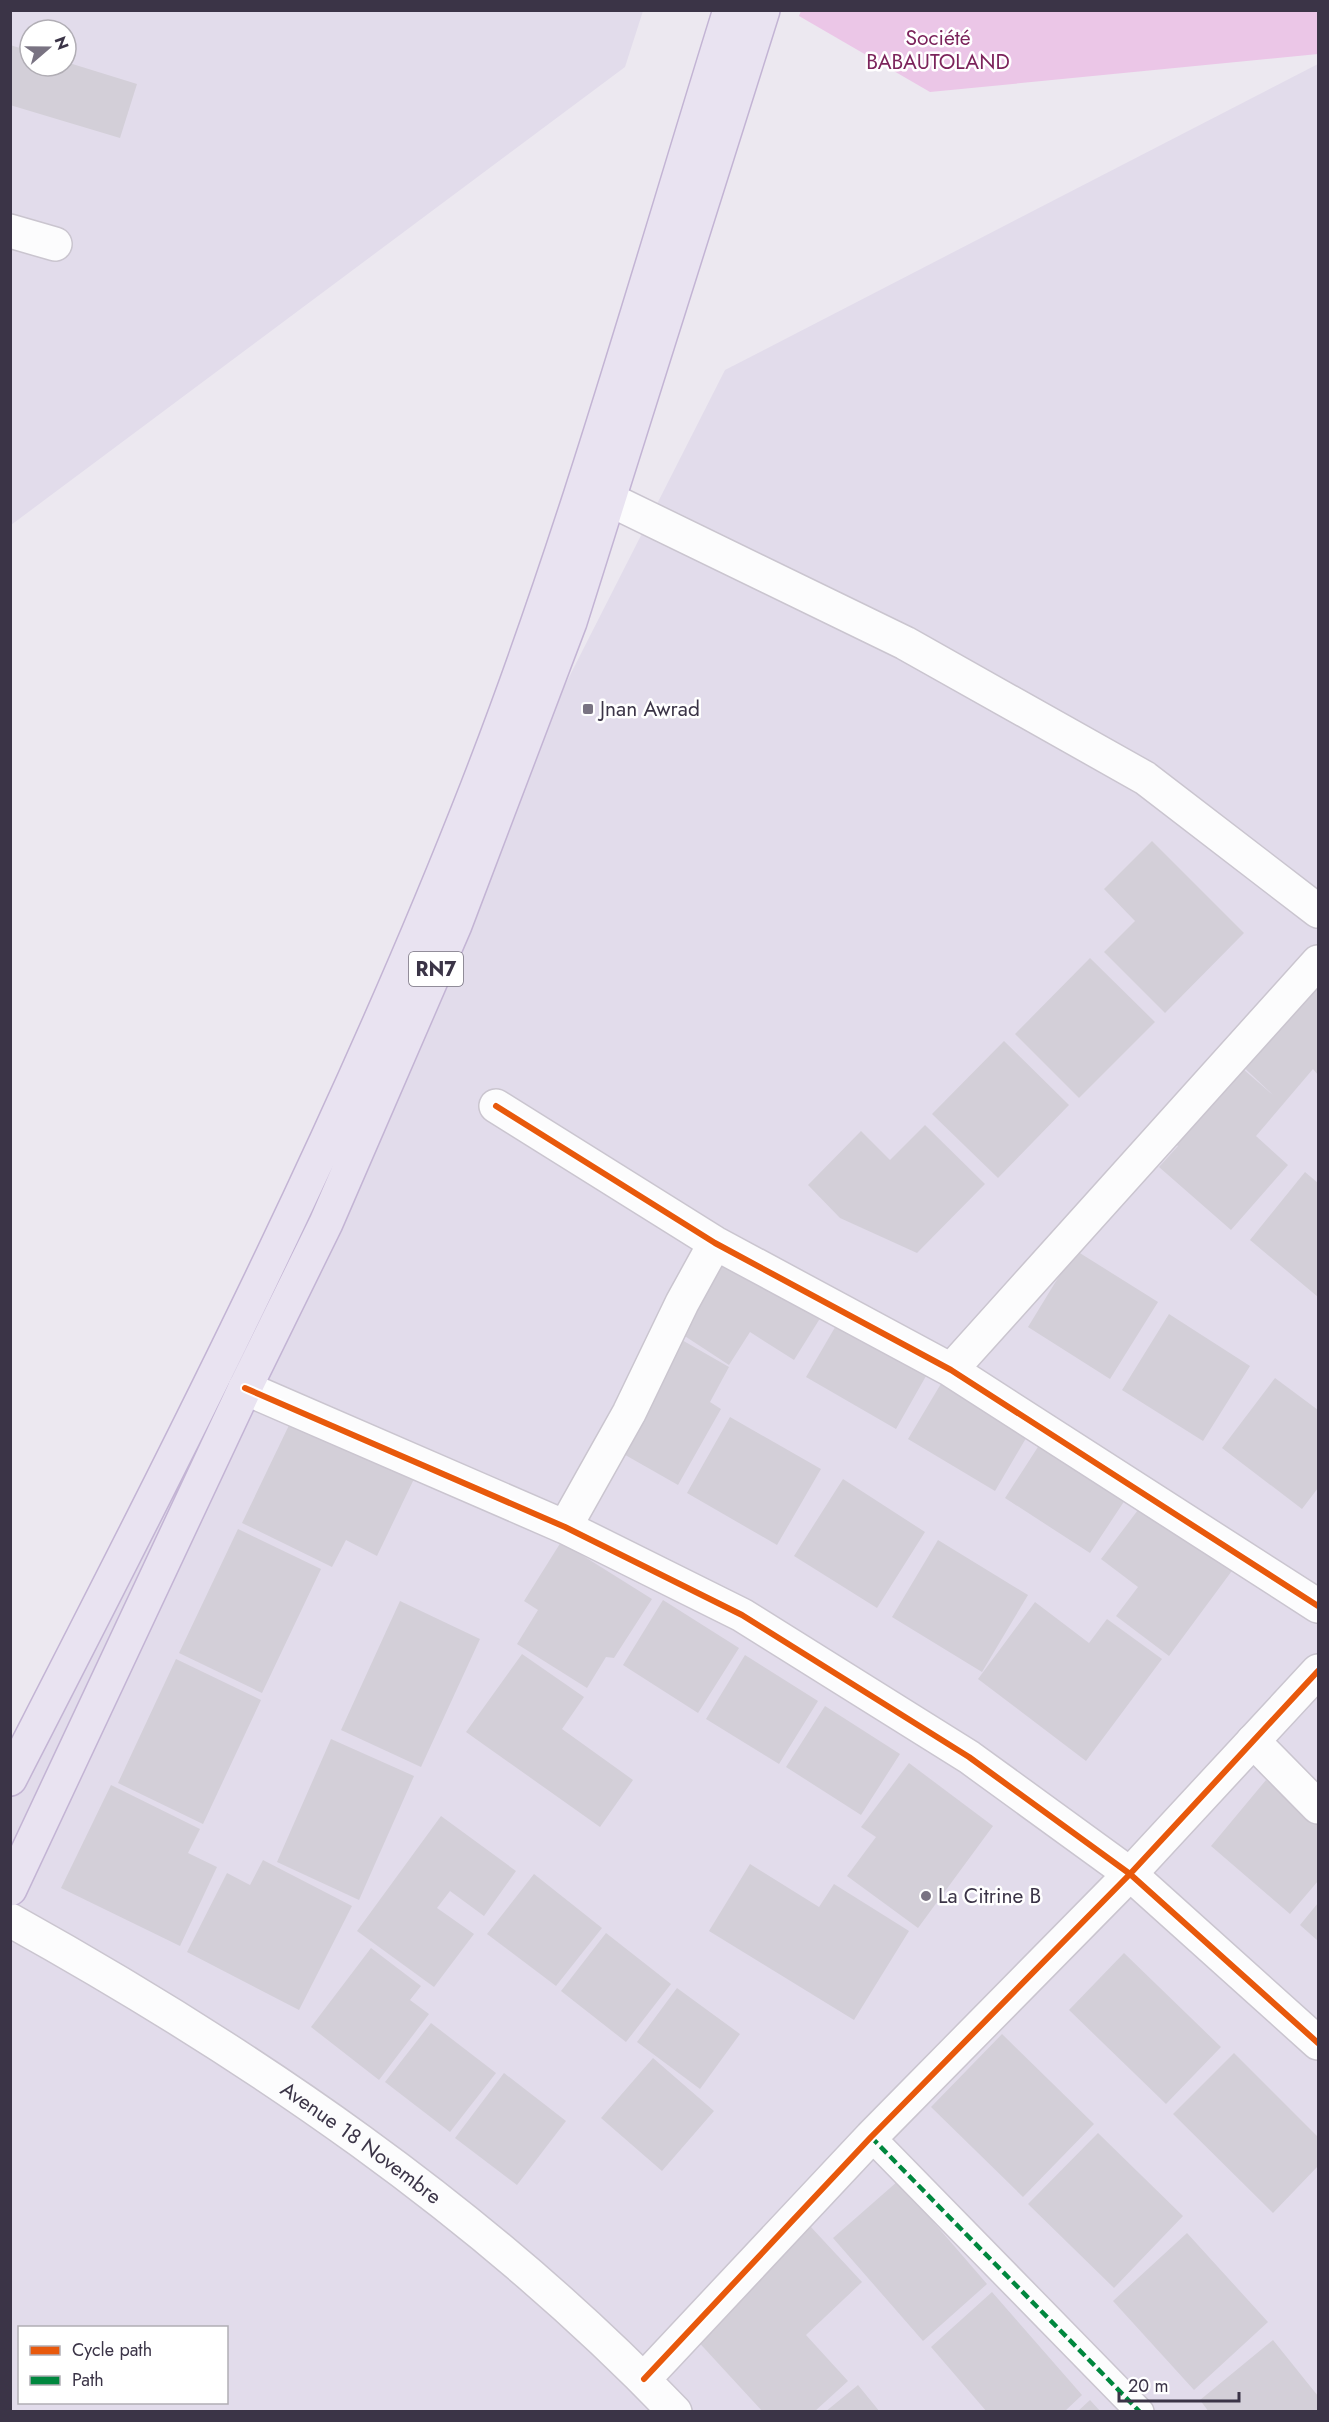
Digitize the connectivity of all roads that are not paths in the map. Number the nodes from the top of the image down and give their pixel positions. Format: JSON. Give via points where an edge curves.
{"nodes":[{"id":1,"x":730,"y":10,"type":"edge"},
{"id":2,"x":763,"y":10,"type":"edge"},
{"id":3,"x":10,"y":231,"type":"edge"},
{"id":4,"x":55,"y":244,"type":"dead end"},
{"id":5,"x":596,"y":493,"type":"junction"},
{"id":6,"x":1318,"y":911,"type":"edge"},
{"id":7,"x":1318,"y":962,"type":"edge"},
{"id":8,"x":496,"y":1106,"type":"dead end"},
{"id":9,"x":715,"y":1244,"type":"junction"},
{"id":10,"x":951,"y":1370,"type":"junction"},
{"id":11,"x":245,"y":1388,"type":"junction"},
{"id":12,"x":566,"y":1527,"type":"junction"},
{"id":13,"x":1318,"y":1606,"type":"edge"},
{"id":14,"x":1318,"y":1671,"type":"edge"},
{"id":15,"x":1253,"y":1741,"type":"junction"},
{"id":16,"x":10,"y":1779,"type":"edge"},
{"id":17,"x":1318,"y":1808,"type":"edge"},
{"id":18,"x":1130,"y":1874,"type":"junction"},
{"id":19,"x":10,"y":1889,"type":"edge"},
{"id":20,"x":10,"y":1920,"type":"edge"},
{"id":21,"x":1318,"y":2043,"type":"edge"},
{"id":22,"x":871,"y":2137,"type":"junction"},
{"id":23,"x":644,"y":2379,"type":"junction"},
{"id":24,"x":675,"y":2412,"type":"edge"},
{"id":25,"x":1140,"y":2412,"type":"edge"}],
"edges":[{"from":1,"to":5,"type":"main road","number":"RN7"},
{"from":2,"to":5,"type":"main road","number":"RN7"},
{"from":3,"to":4,"type":"street"},
{"from":5,"to":6,"type":"street","via":[[905,643],[1145,778]]},
{"from":5,"to":11,"type":"main road","number":"RN7","via":[[522,752],[455,925],[326,1223]]},
{"from":5,"to":16,"type":"main road","number":"RN7","via":[[369,1050],[216,1375]]},
{"from":7,"to":10,"type":"street"},
{"from":8,"to":9,"type":"street"},
{"from":9,"to":10,"type":"street"},
{"from":9,"to":12,"type":"street"},
{"from":10,"to":13,"type":"street"},
{"from":11,"to":12,"type":"street"},
{"from":11,"to":19,"type":"main road","number":"RN7"},
{"from":12,"to":18,"type":"street","via":[[742,1615],[969,1758]]},
{"from":14,"to":15,"type":"street"},
{"from":15,"to":17,"type":"street"},
{"from":15,"to":18,"type":"street"},
{"from":18,"to":21,"type":"street"},
{"from":18,"to":22,"type":"street"},
{"from":20,"to":23,"type":"street","name":"Avenue 18 Novembre","via":[[196,2028],[309,2104],[473,2229]]},
{"from":22,"to":23,"type":"street"},
{"from":22,"to":25,"type":"street"},
{"from":23,"to":24,"type":"street","name":"Avenue 18 Novembre"}]}
